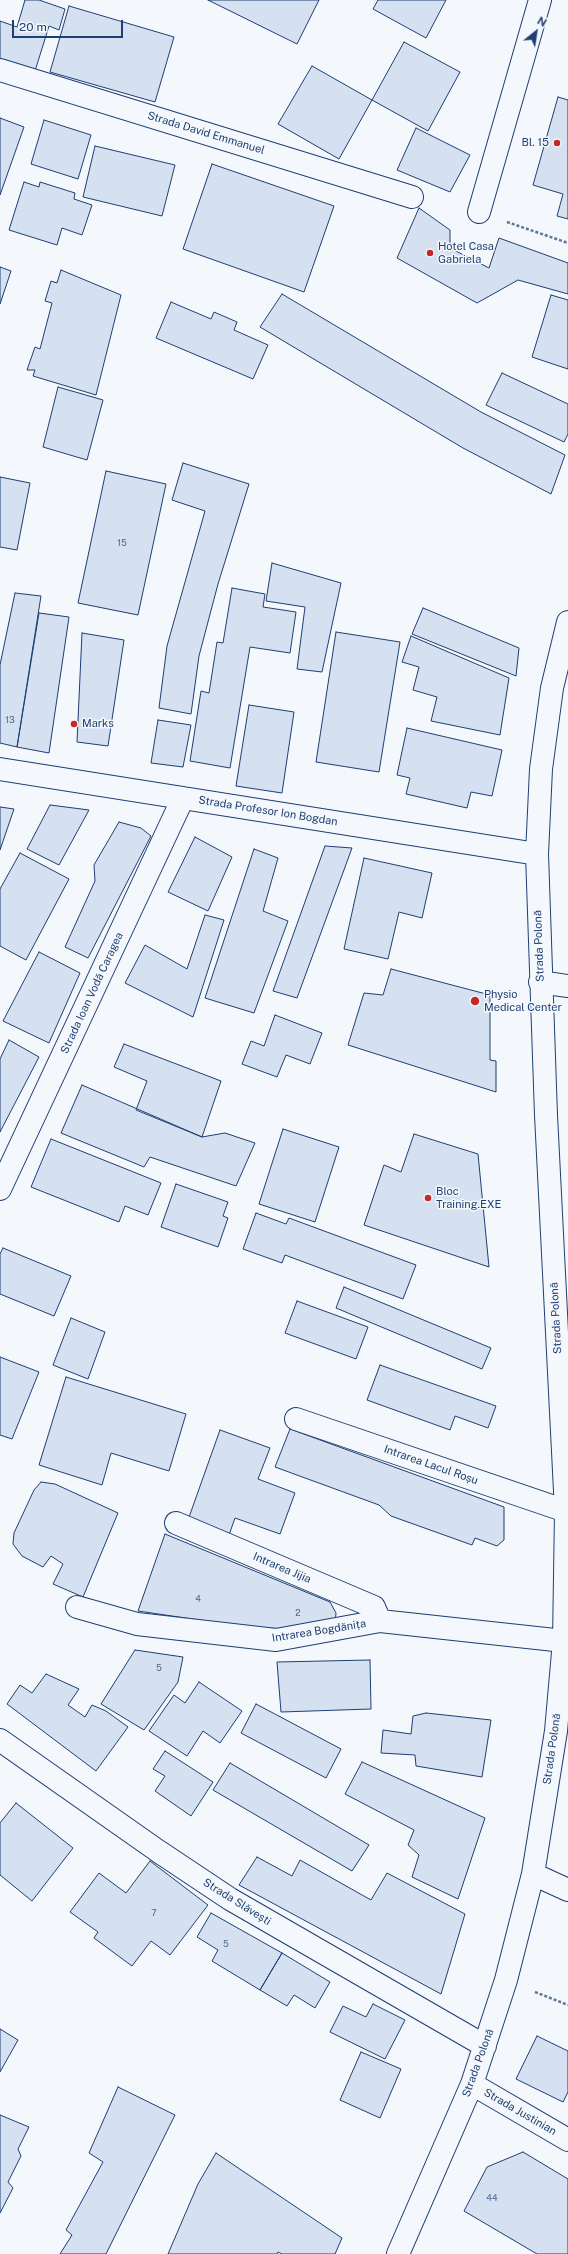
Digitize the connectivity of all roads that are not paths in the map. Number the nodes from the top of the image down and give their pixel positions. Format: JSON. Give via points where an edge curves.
{"nodes":[{"id":1,"x":540,"y":0,"type":"edge"},
{"id":2,"x":0,"y":70,"type":"edge"},
{"id":3,"x":412,"y":197,"type":"dead end"},
{"id":4,"x":479,"y":212,"type":"dead end"},
{"id":5,"x":568,"y":622,"type":"edge"},
{"id":6,"x":0,"y":769,"type":"edge"},
{"id":7,"x":183,"y":798,"type":"junction"},
{"id":8,"x":537,"y":854,"type":"junction"},
{"id":9,"x":540,"y":982,"type":"junction"},
{"id":10,"x":568,"y":986,"type":"edge"},
{"id":11,"x":0,"y":1189,"type":"edge"},
{"id":12,"x":561,"y":1294,"type":"edge"},
{"id":13,"x":296,"y":1419,"type":"dead end"},
{"id":14,"x":566,"y":1511,"type":"junction"},
{"id":15,"x":176,"y":1523,"type":"dead end"},
{"id":16,"x":77,"y":1607,"type":"dead end"},
{"id":17,"x":380,"y":1621,"type":"junction"},
{"id":18,"x":564,"y":1641,"type":"junction"},
{"id":19,"x":562,"y":1734,"type":"edge"},
{"id":20,"x":0,"y":1740,"type":"edge"},
{"id":21,"x":533,"y":1874,"type":"junction"},
{"id":22,"x":568,"y":1890,"type":"edge"},
{"id":23,"x":485,"y":2046,"type":"junction"},
{"id":24,"x":472,"y":2084,"type":"junction"},
{"id":25,"x":568,"y":2140,"type":"edge"},
{"id":26,"x":398,"y":2254,"type":"edge"}],
"edges":[{"from":1,"to":4,"type":"street"},
{"from":2,"to":3,"type":"street","name":"Strada David Emmanuel"},
{"from":5,"to":8,"type":"street","name":"Strada Polonă","via":[[552,688],[540,769]]},
{"from":6,"to":7,"type":"street","name":"Strada Profesor Ion Bogdan"},
{"from":7,"to":8,"type":"street","name":"Strada Profesor Ion Bogdan"},
{"from":7,"to":11,"type":"street","name":"Strada Ioan Vodă Caragea"},
{"from":8,"to":9,"type":"street","name":"Strada Polonă"},
{"from":9,"to":10,"type":"street"},
{"from":9,"to":12,"type":"street","name":"Strada Polonă"},
{"from":12,"to":14,"type":"street","name":"Strada Polonă"},
{"from":13,"to":14,"type":"street","name":"Intrarea Lacul Roșu"},
{"from":14,"to":18,"type":"street","name":"Strada Polonă"},
{"from":15,"to":17,"type":"street","name":"Intrarea Jijia","via":[[374,1607]]},
{"from":16,"to":17,"type":"street","name":"Intrarea Bogdănița","via":[[137,1624],[276,1640]]},
{"from":17,"to":18,"type":"street","name":"Intrarea Bogdănița"},
{"from":18,"to":19,"type":"street","name":"Strada Polonă"},
{"from":19,"to":21,"type":"street","name":"Strada Polonă"},
{"from":20,"to":23,"type":"street","name":"Strada Slăvești","via":[[230,1899]]},
{"from":21,"to":22,"type":"street"},
{"from":21,"to":23,"type":"street","name":"Strada Polonă","via":[[506,1980]]},
{"from":23,"to":24,"type":"street","name":"Strada Polonă"},
{"from":24,"to":25,"type":"street","name":"Strada Justinian"},
{"from":24,"to":26,"type":"street","name":"Strada Polonă"}]}
